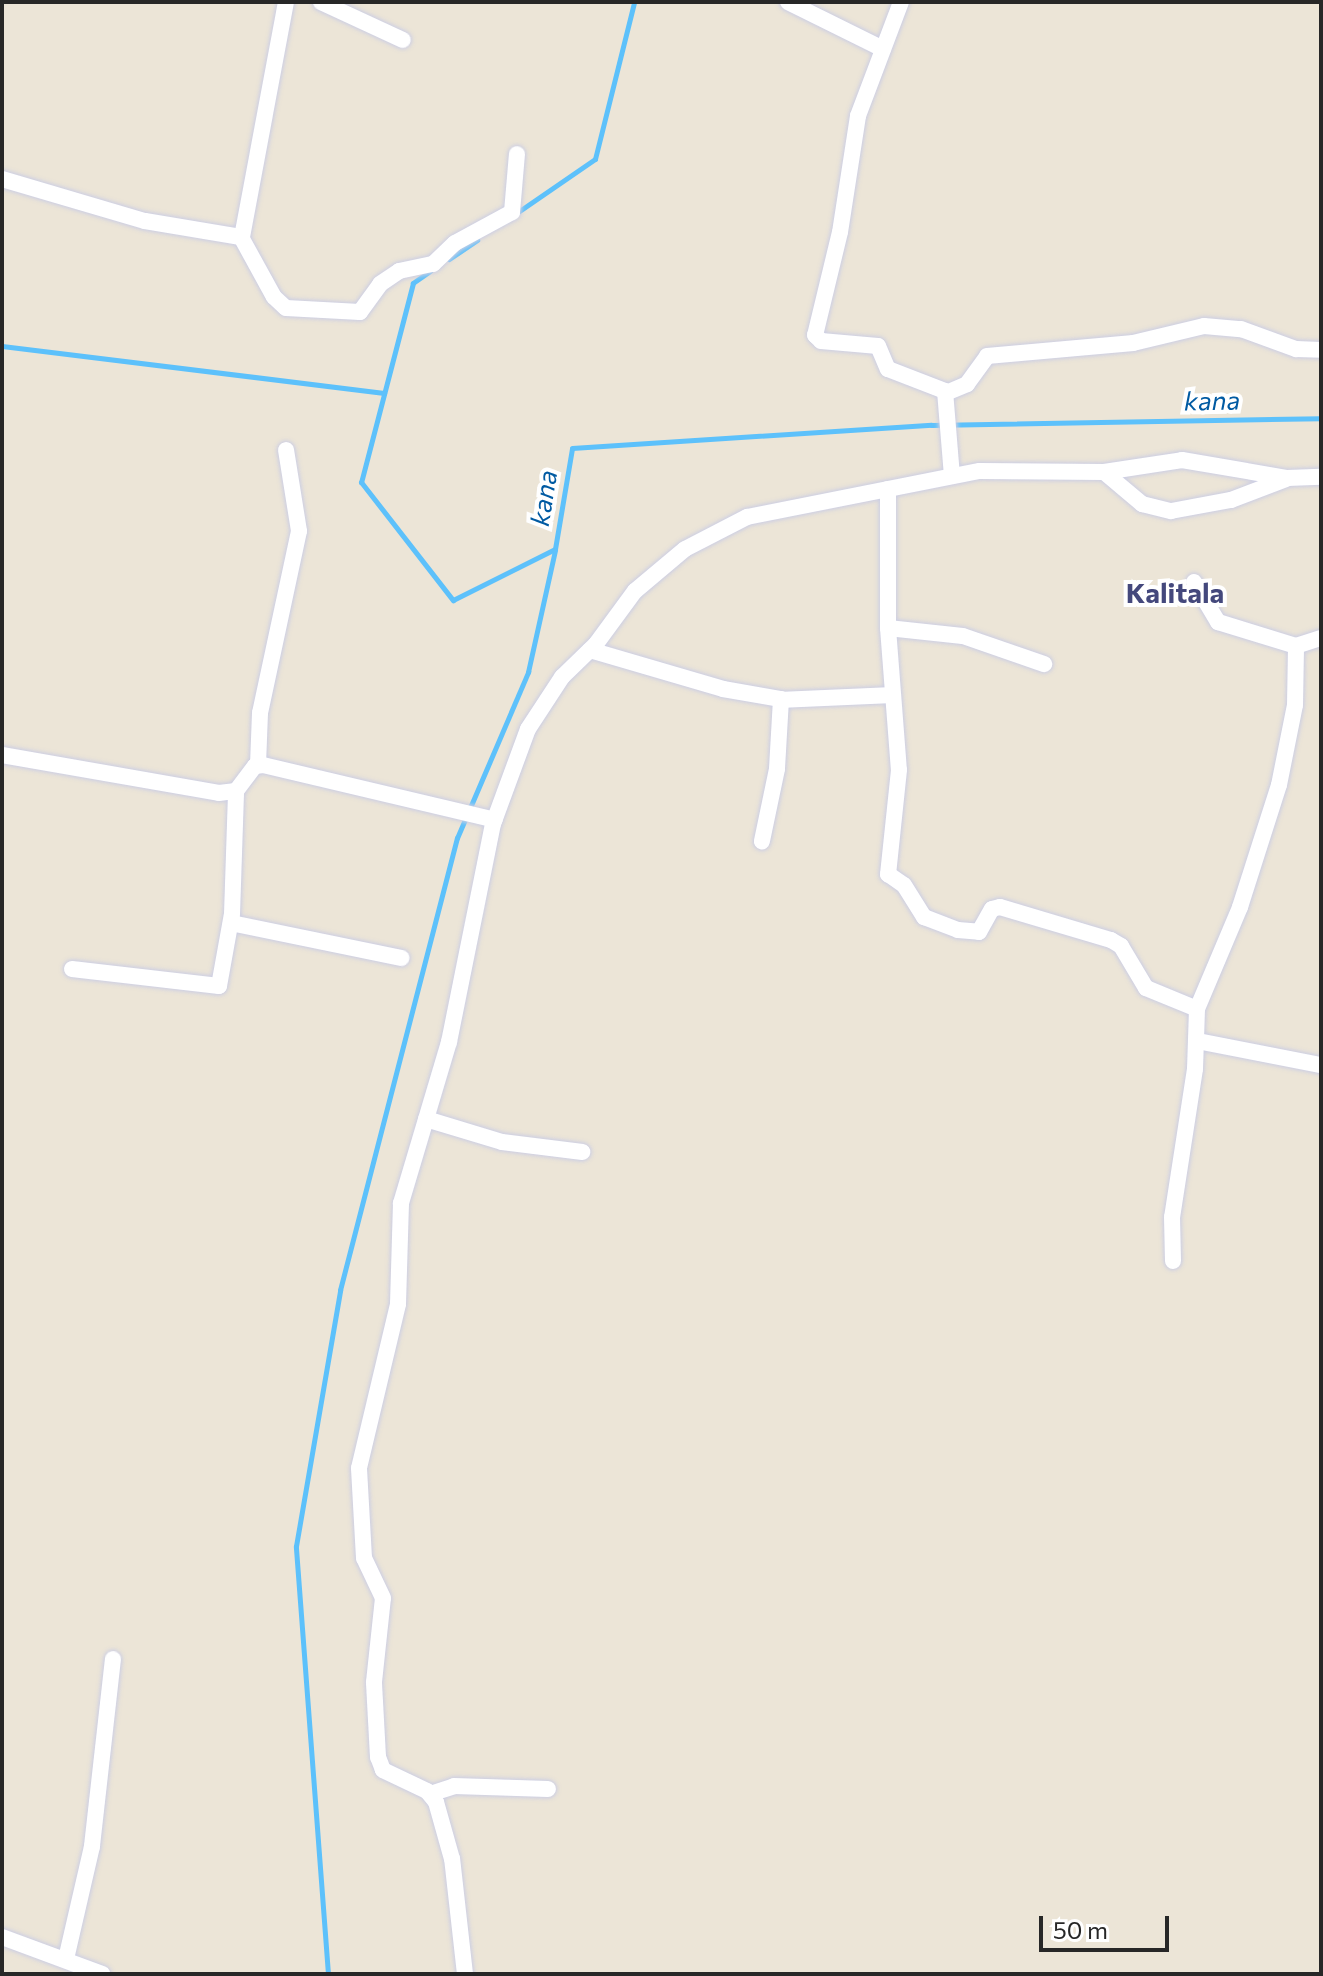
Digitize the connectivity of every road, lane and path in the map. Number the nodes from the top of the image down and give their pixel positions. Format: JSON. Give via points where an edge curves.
{"nodes":[{"id":1,"x":286,"y":2,"type":"edge"},
{"id":2,"x":321,"y":2,"type":"edge"},
{"id":3,"x":788,"y":2,"type":"edge"},
{"id":4,"x":901,"y":2,"type":"edge"},
{"id":5,"x":403,"y":40,"type":"dead end"},
{"id":6,"x":883,"y":49,"type":"junction"},
{"id":7,"x":517,"y":154,"type":"dead end"},
{"id":8,"x":2,"y":179,"type":"edge"},
{"id":9,"x":242,"y":237,"type":"junction"},
{"id":10,"x":1321,"y":350,"type":"edge"},
{"id":11,"x":947,"y":396,"type":"junction"},
{"id":12,"x":286,"y":450,"type":"dead end"},
{"id":13,"x":1104,"y":472,"type":"junction"},
{"id":14,"x":952,"y":476,"type":"junction"},
{"id":15,"x":1321,"y":477,"type":"edge"},
{"id":16,"x":1287,"y":478,"type":"junction"},
{"id":17,"x":888,"y":489,"type":"junction"},
{"id":18,"x":1194,"y":582,"type":"dead end"},
{"id":19,"x":888,"y":628,"type":"junction"},
{"id":20,"x":1321,"y":638,"type":"edge"},
{"id":21,"x":1296,"y":646,"type":"junction"},
{"id":22,"x":590,"y":650,"type":"junction"},
{"id":23,"x":1044,"y":664,"type":"dead end"},
{"id":24,"x":891,"y":695,"type":"junction"},
{"id":25,"x":781,"y":700,"type":"junction"},
{"id":26,"x":2,"y":755,"type":"edge"},
{"id":27,"x":258,"y":765,"type":"junction"},
{"id":28,"x":236,"y":791,"type":"junction"},
{"id":29,"x":495,"y":820,"type":"junction"},
{"id":30,"x":762,"y":841,"type":"dead end"},
{"id":31,"x":231,"y":923,"type":"junction"},
{"id":32,"x":401,"y":958,"type":"dead end"},
{"id":33,"x":72,"y":969,"type":"dead end"},
{"id":34,"x":1197,"y":1009,"type":"junction"},
{"id":35,"x":1197,"y":1041,"type":"junction"},
{"id":36,"x":1321,"y":1065,"type":"edge"},
{"id":37,"x":426,"y":1119,"type":"junction"},
{"id":38,"x":582,"y":1152,"type":"dead end"},
{"id":39,"x":1173,"y":1261,"type":"dead end"},
{"id":40,"x":113,"y":1659,"type":"dead end"},
{"id":41,"x":548,"y":1789,"type":"dead end"},
{"id":42,"x":430,"y":1794,"type":"junction"},
{"id":43,"x":2,"y":1937,"type":"edge"},
{"id":44,"x":66,"y":1959,"type":"junction"},
{"id":45,"x":102,"y":1974,"type":"edge"},
{"id":46,"x":465,"y":1974,"type":"edge"}],
"edges":[{"from":1,"to":9,"type":"street"},
{"from":2,"to":5,"type":"street"},
{"from":3,"to":6,"type":"street"},
{"from":4,"to":6,"type":"street"},
{"from":6,"to":11,"type":"street","via":[[858,116],[816,338],[878,346],[888,369]]},
{"from":7,"to":9,"type":"street","via":[[512,212],[455,243],[433,264],[399,271],[380,284],[360,312],[286,308],[274,297]]},
{"from":8,"to":9,"type":"street","via":[[145,221]]},
{"from":10,"to":11,"type":"street","via":[[1296,349],[1241,329],[1204,326],[1133,343],[987,356],[967,384]]},
{"from":11,"to":14,"type":"street"},
{"from":12,"to":27,"type":"street","via":[[299,531],[260,713]]},
{"from":13,"to":14,"type":"street","via":[[997,470]]},
{"from":13,"to":16,"type":"street","via":[[1182,460]]},
{"from":13,"to":16,"type":"street","via":[[1142,504],[1171,511],[1231,500]]},
{"from":14,"to":17,"type":"street"},
{"from":15,"to":16,"type":"street"},
{"from":17,"to":19,"type":"street"},
{"from":17,"to":22,"type":"street","via":[[747,517],[715,531],[646,580]]},
{"from":18,"to":21,"type":"street","via":[[1218,622]]},
{"from":19,"to":23,"type":"street","via":[[963,636]]},
{"from":19,"to":24,"type":"street"},
{"from":20,"to":21,"type":"street"},
{"from":21,"to":34,"type":"street","via":[[1295,705],[1279,785],[1240,907]]},
{"from":22,"to":25,"type":"street","via":[[723,689]]},
{"from":22,"to":29,"type":"street","via":[[562,677],[528,729]]},
{"from":24,"to":25,"type":"street"},
{"from":24,"to":34,"type":"street","via":[[898,793],[887,869],[904,885],[920,914],[974,934],[1000,907],[1096,934],[1121,946],[1146,988]]},
{"from":25,"to":30,"type":"street","via":[[777,769]]},
{"from":26,"to":28,"type":"street","via":[[83,765],[177,787]]},
{"from":27,"to":28,"type":"street"},
{"from":27,"to":29,"type":"street"},
{"from":28,"to":31,"type":"street"},
{"from":29,"to":37,"type":"street","via":[[449,1042]]},
{"from":31,"to":32,"type":"street"},
{"from":31,"to":33,"type":"street","via":[[216,987]]},
{"from":34,"to":35,"type":"street"},
{"from":35,"to":36,"type":"street"},
{"from":35,"to":39,"type":"street","via":[[1172,1217]]},
{"from":37,"to":38,"type":"street","via":[[502,1142]]},
{"from":37,"to":42,"type":"street","via":[[399,1217],[398,1304],[362,1443],[358,1516],[364,1558],[383,1598],[374,1682],[378,1757],[389,1775]]},
{"from":40,"to":44,"type":"street","via":[[92,1846]]},
{"from":41,"to":42,"type":"street","via":[[454,1786]]},
{"from":42,"to":46,"type":"street","via":[[452,1859]]},
{"from":43,"to":44,"type":"street"},
{"from":44,"to":45,"type":"street"}]}
